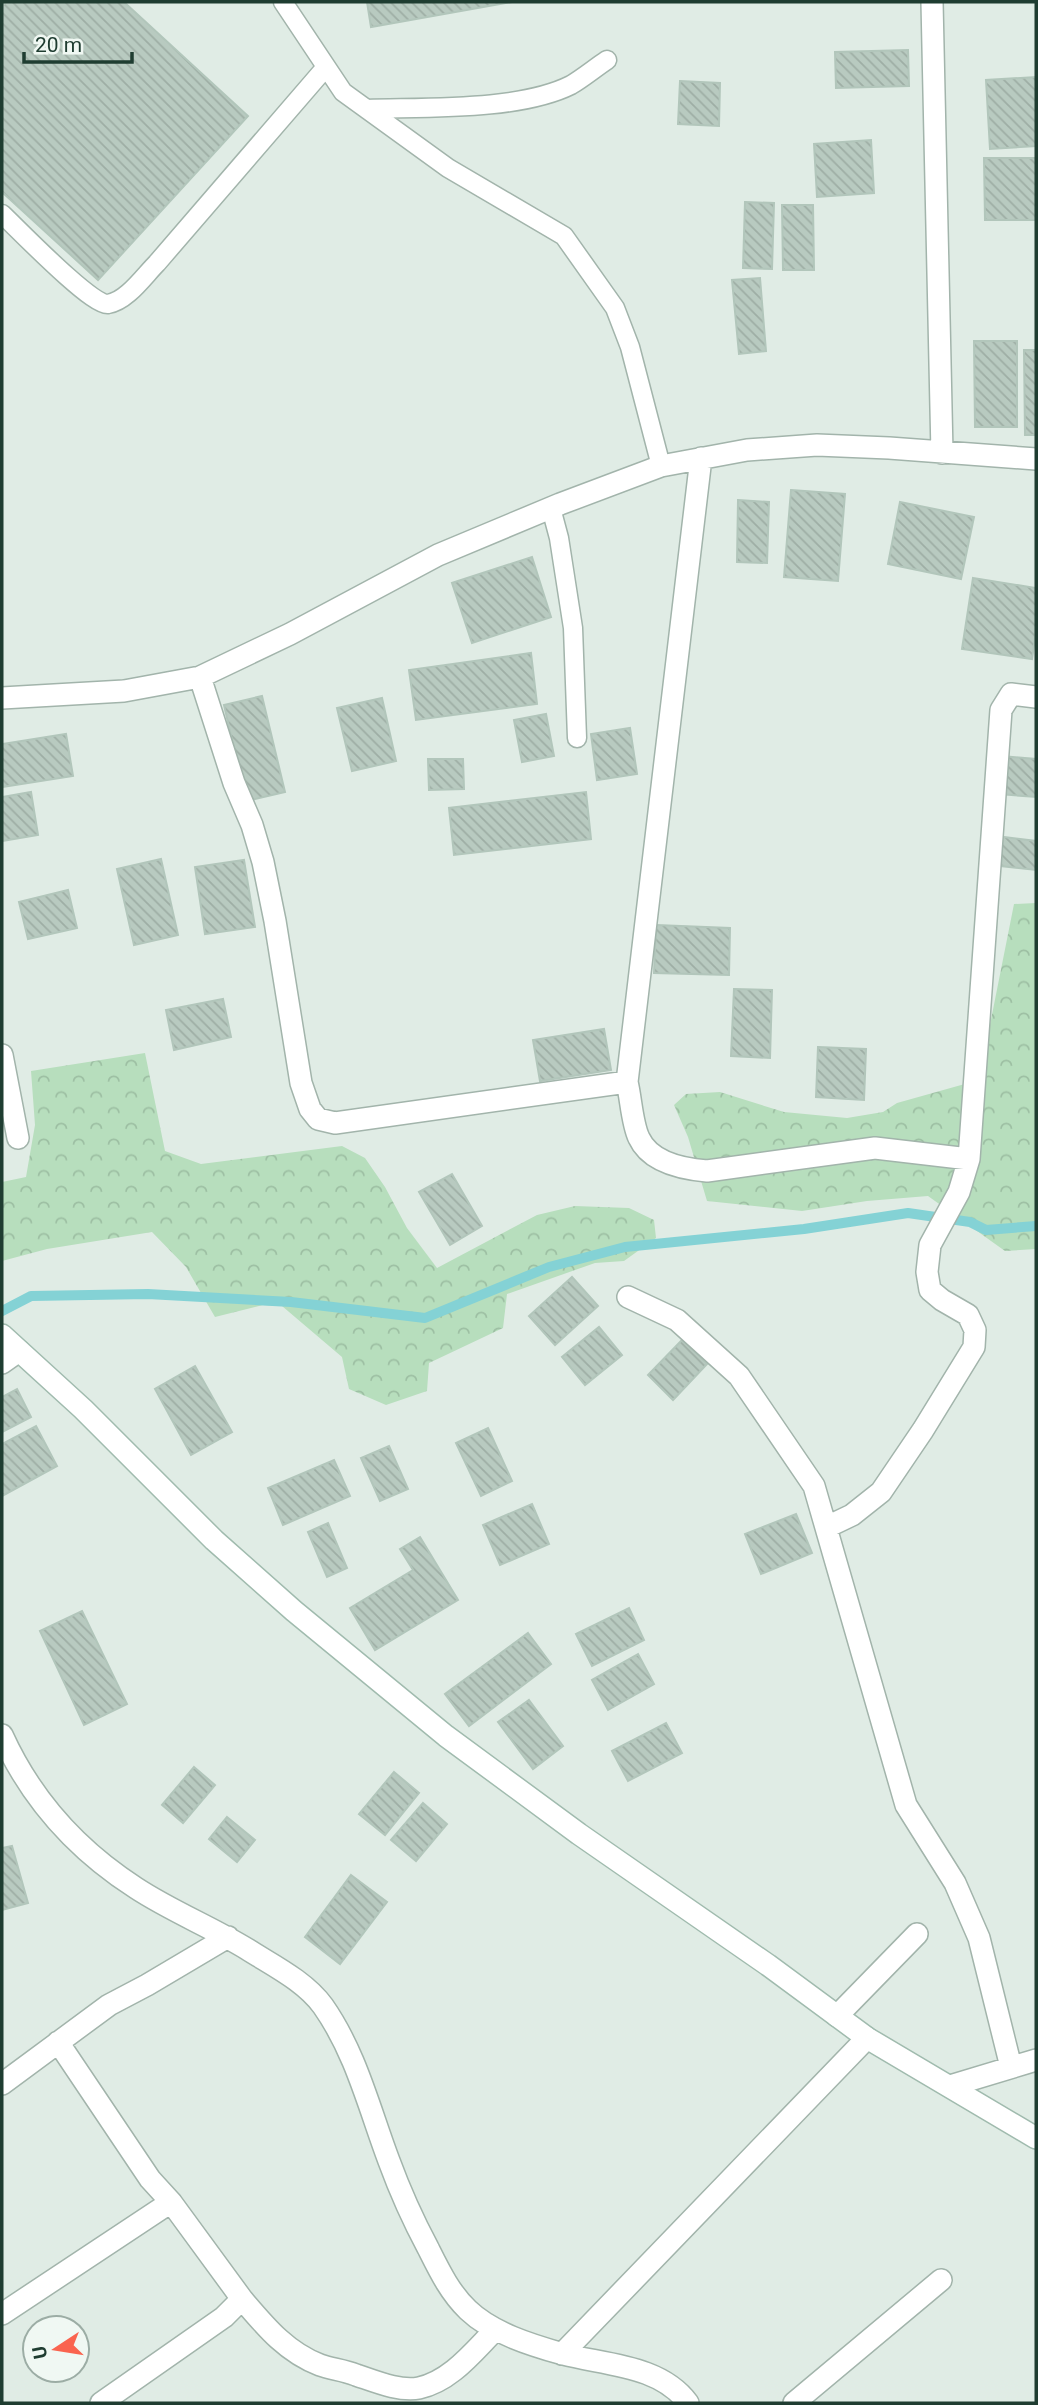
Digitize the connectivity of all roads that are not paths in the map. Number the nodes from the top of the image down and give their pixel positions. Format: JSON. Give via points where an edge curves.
{"nodes":[{"id":1,"x":283,"y":2,"type":"edge"},
{"id":2,"x":932,"y":2,"type":"edge"},
{"id":3,"x":607,"y":60,"type":"dead end"},
{"id":4,"x":326,"y":67,"type":"junction"},
{"id":5,"x":367,"y":109,"type":"junction"},
{"id":6,"x":2,"y":214,"type":"edge"},
{"id":7,"x":942,"y":453,"type":"junction"},
{"id":8,"x":701,"y":458,"type":"junction"},
{"id":9,"x":1036,"y":459,"type":"edge"},
{"id":10,"x":661,"y":466,"type":"junction"},
{"id":11,"x":551,"y":508,"type":"junction"},
{"id":12,"x":200,"y":677,"type":"junction"},
{"id":13,"x":1036,"y":696,"type":"edge"},
{"id":14,"x":2,"y":698,"type":"edge"},
{"id":15,"x":577,"y":738,"type":"dead end"},
{"id":16,"x":2,"y":1055,"type":"edge"},
{"id":17,"x":627,"y":1082,"type":"junction"},
{"id":18,"x":18,"y":1138,"type":"dead end"},
{"id":19,"x":969,"y":1159,"type":"junction"},
{"id":20,"x":628,"y":1297,"type":"dead end"},
{"id":21,"x":2,"y":1335,"type":"edge"},
{"id":22,"x":10,"y":1357,"type":"edge"},
{"id":23,"x":827,"y":1527,"type":"junction"},
{"id":24,"x":2,"y":1735,"type":"edge"},
{"id":25,"x":917,"y":1934,"type":"dead end"},
{"id":26,"x":228,"y":1937,"type":"junction"},
{"id":27,"x":837,"y":2016,"type":"junction"},
{"id":28,"x":867,"y":2038,"type":"junction"},
{"id":29,"x":58,"y":2042,"type":"junction"},
{"id":30,"x":1036,"y":2060,"type":"edge"},
{"id":31,"x":1011,"y":2067,"type":"junction"},
{"id":32,"x":2,"y":2084,"type":"edge"},
{"id":33,"x":950,"y":2086,"type":"junction"},
{"id":34,"x":1036,"y":2138,"type":"edge"},
{"id":35,"x":171,"y":2203,"type":"junction"},
{"id":36,"x":941,"y":2280,"type":"dead end"},
{"id":37,"x":242,"y":2299,"type":"junction"},
{"id":38,"x":2,"y":2314,"type":"edge"},
{"id":39,"x":495,"y":2330,"type":"junction"},
{"id":40,"x":562,"y":2354,"type":"junction"},
{"id":41,"x":101,"y":2403,"type":"edge"},
{"id":42,"x":688,"y":2403,"type":"edge"},
{"id":43,"x":794,"y":2403,"type":"edge"}],
"edges":[{"from":1,"to":4,"type":"lane"},
{"from":2,"to":7,"type":"street"},
{"from":3,"to":5,"type":"lane","via":[[570,85],[522,100]]},
{"from":4,"to":5,"type":"lane","via":[[343,92]]},
{"from":4,"to":6,"type":"lane","via":[[157,263],[113,302],[100,303]]},
{"from":5,"to":10,"type":"lane","via":[[448,168],[564,236],[615,308],[630,347]]},
{"from":7,"to":8,"type":"street","via":[[817,445]]},
{"from":7,"to":9,"type":"street"},
{"from":8,"to":10,"type":"street"},
{"from":8,"to":17,"type":"street"},
{"from":10,"to":11,"type":"street"},
{"from":11,"to":12,"type":"street","via":[[438,555]]},
{"from":11,"to":15,"type":"lane","via":[[573,628]]},
{"from":12,"to":14,"type":"street","via":[[124,691]]},
{"from":12,"to":17,"type":"street","via":[[263,862],[301,1083],[318,1119],[335,1123]]},
{"from":13,"to":19,"type":"street","via":[[1011,694],[1001,710]]},
{"from":16,"to":18,"type":"street"},
{"from":17,"to":19,"type":"street","via":[[639,1138],[650,1152],[683,1169],[707,1171],[875,1148]]},
{"from":19,"to":23,"type":"street","via":[[959,1192],[930,1245],[927,1272],[930,1290],[968,1315],[975,1330],[974,1347],[881,1492],[852,1515]]},
{"from":20,"to":23,"type":"street","via":[[677,1320],[739,1376],[814,1486]]},
{"from":21,"to":22,"type":"street"},
{"from":22,"to":27,"type":"street","via":[[83,1409],[214,1540],[415,1711],[525,1795]]},
{"from":23,"to":31,"type":"street","via":[[906,1805],[955,1882],[979,1938]]},
{"from":24,"to":26,"type":"street","via":[[32,1791],[89,1854],[136,1888]]},
{"from":25,"to":27,"type":"street"},
{"from":26,"to":29,"type":"street","via":[[108,2005]]},
{"from":26,"to":39,"type":"street","via":[[290,1976],[321,2003],[344,2039],[388,2160],[436,2265],[468,2311]]},
{"from":27,"to":28,"type":"street"},
{"from":28,"to":33,"type":"street"},
{"from":28,"to":40,"type":"street"},
{"from":29,"to":32,"type":"street"},
{"from":29,"to":35,"type":"street"},
{"from":30,"to":31,"type":"street"},
{"from":31,"to":33,"type":"street"},
{"from":33,"to":34,"type":"street"},
{"from":35,"to":37,"type":"street"},
{"from":35,"to":38,"type":"street"},
{"from":36,"to":43,"type":"street"},
{"from":37,"to":39,"type":"street","via":[[297,2355],[383,2385],[418,2389],[449,2375]]},
{"from":37,"to":41,"type":"street","via":[[224,2317]]},
{"from":39,"to":40,"type":"street"},
{"from":40,"to":42,"type":"street","via":[[659,2378]]}]}
